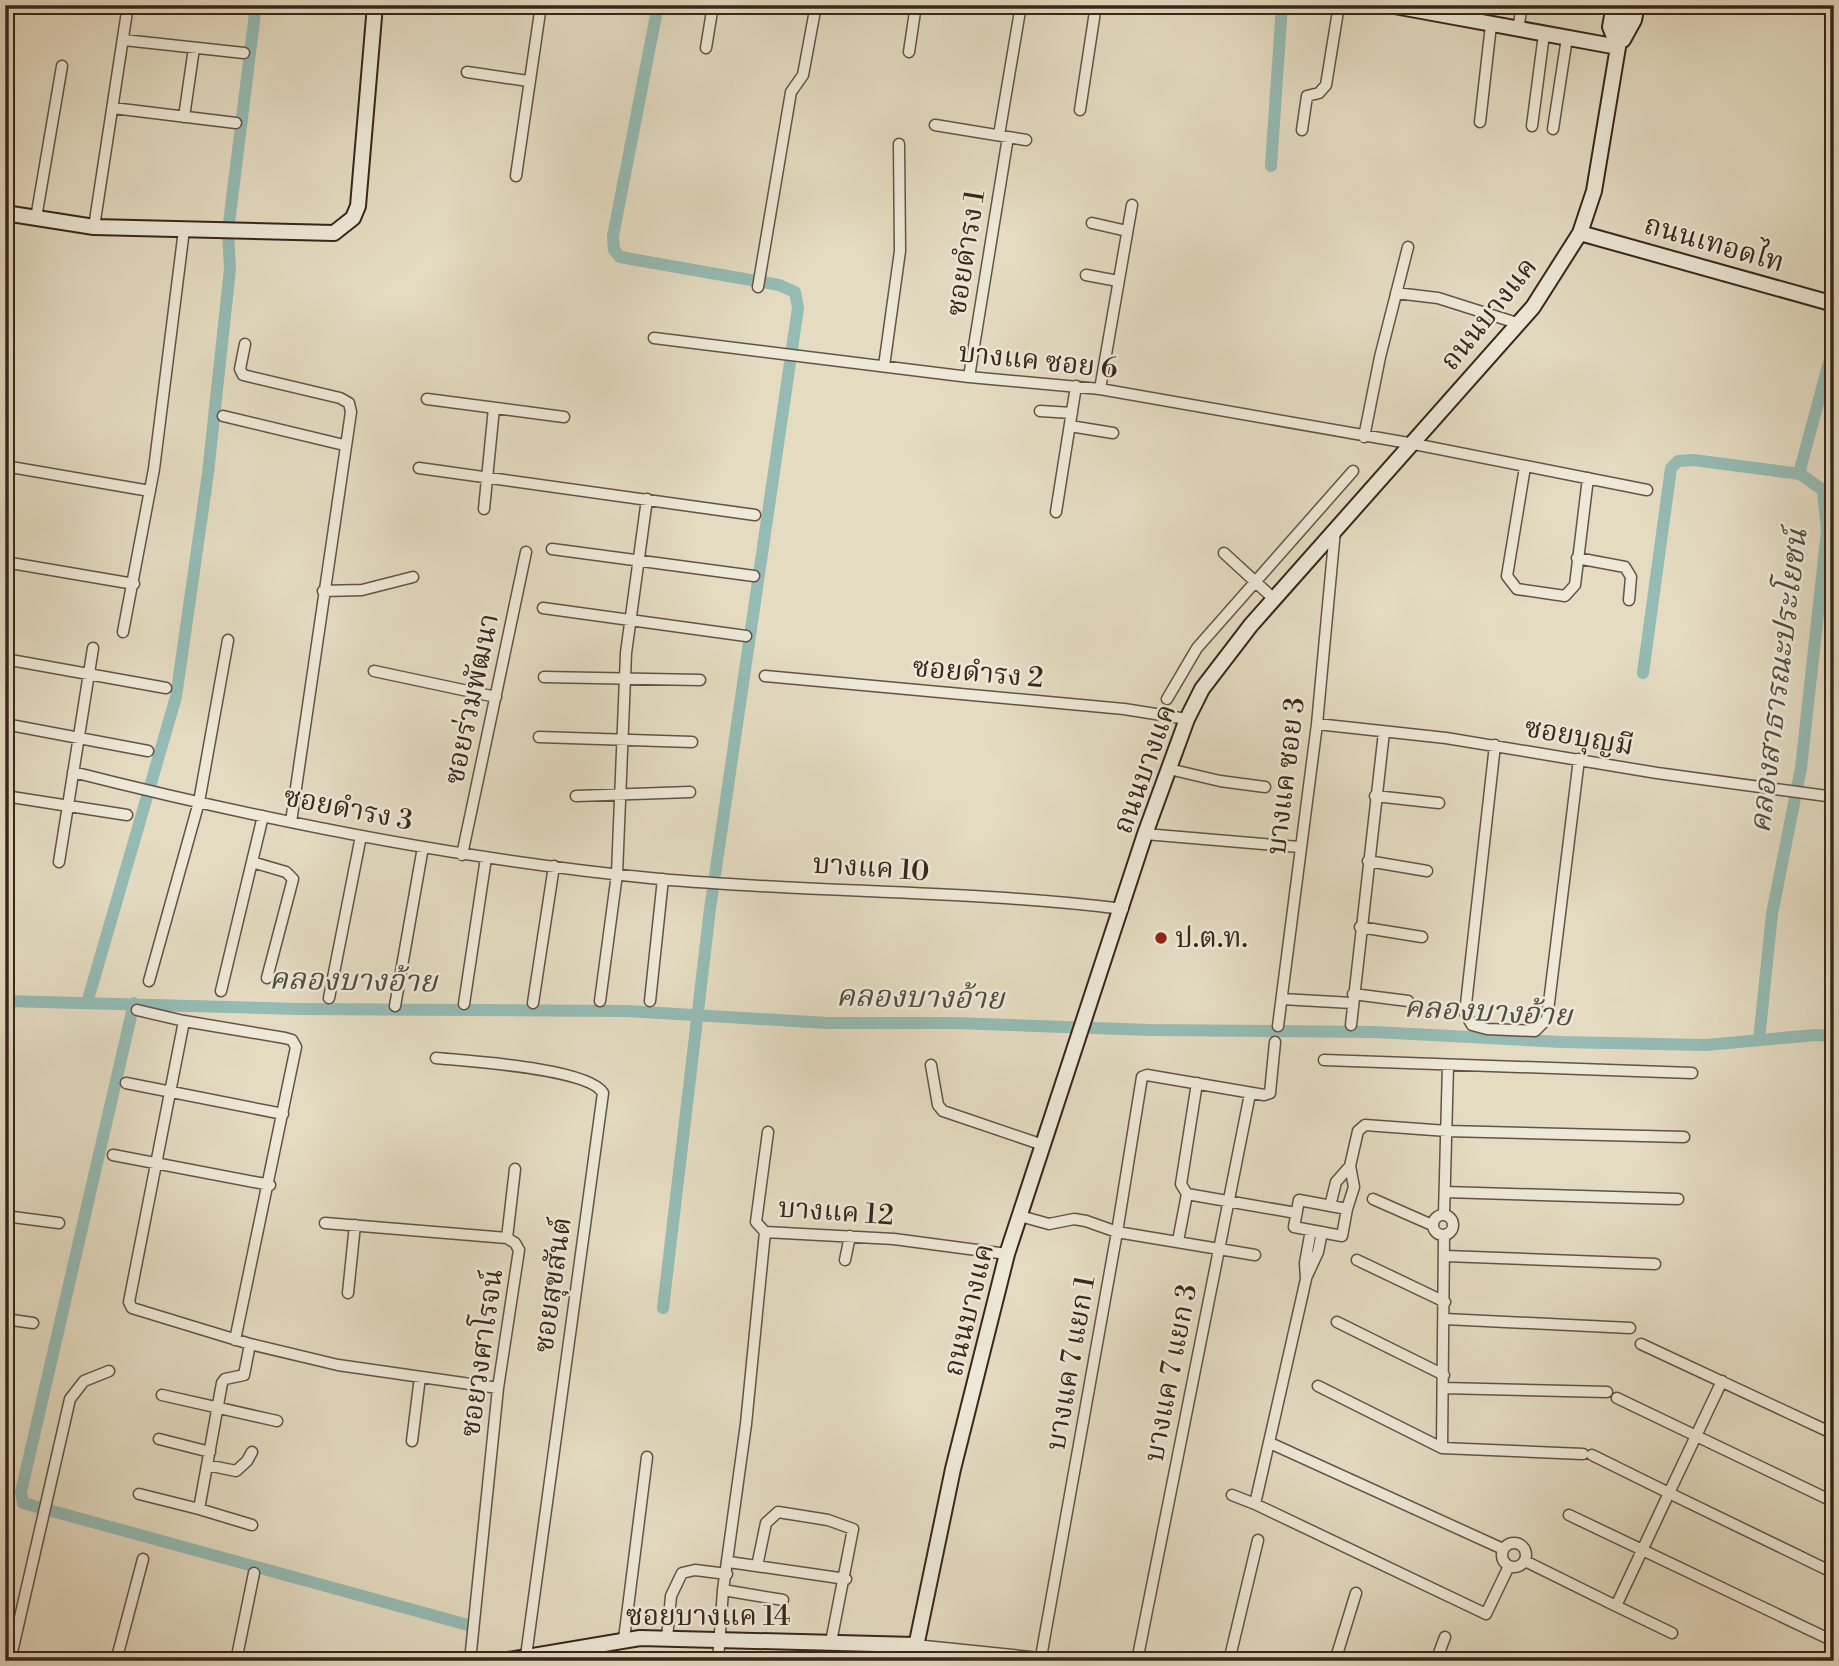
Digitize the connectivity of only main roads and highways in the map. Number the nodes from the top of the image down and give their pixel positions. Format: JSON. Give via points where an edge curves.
{"nodes":[{"id":1,"x":375,"y":5,"type":"edge"},
{"id":2,"x":1390,"y":5,"type":"edge"},
{"id":3,"x":1625,"y":7,"type":"edge"},
{"id":4,"x":1618,"y":47,"type":"junction"},
{"id":5,"x":5,"y":213,"type":"edge"},
{"id":6,"x":1580,"y":233,"type":"junction"},
{"id":7,"x":1834,"y":304,"type":"edge"},
{"id":8,"x":915,"y":1646,"type":"junction"},
{"id":9,"x":568,"y":1655,"type":"edge"},
{"id":10,"x":502,"y":1661,"type":"edge"},
{"id":11,"x":913,"y":1661,"type":"edge"}],
"edges":[{"from":1,"to":5,"type":"main road","via":[[360,193],[353,218],[334,233],[94,227]]},
{"from":2,"to":4,"type":"main road"},
{"from":3,"to":4,"type":"main road","name":"ถนนบางแค"},
{"from":4,"to":6,"type":"main road","name":"ถนนบางแค","via":[[1594,191]]},
{"from":6,"to":7,"type":"main road","name":"ถนนเทอดไท"},
{"from":6,"to":8,"type":"main road","name":"ถนนบางแค","via":[[1520,324],[1274,598],[1202,689],[1187,719],[1007,1254]]},
{"from":8,"to":9,"type":"main road","name":"ซอยบางแค 14","via":[[624,1639]]},
{"from":8,"to":11,"type":"main road","name":"ถนนบางแค"},
{"from":9,"to":10,"type":"main road","name":"ซอยบางแค 14"}]}
